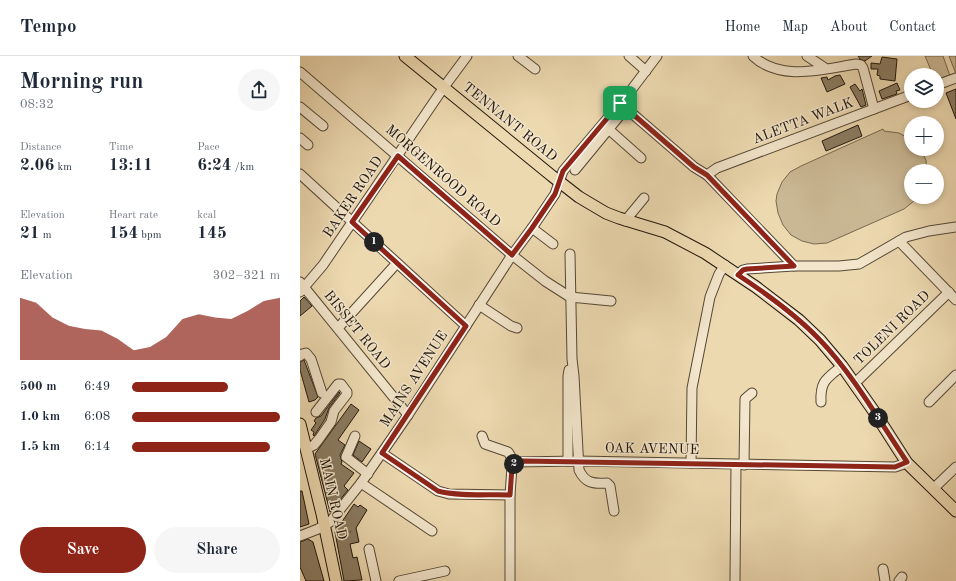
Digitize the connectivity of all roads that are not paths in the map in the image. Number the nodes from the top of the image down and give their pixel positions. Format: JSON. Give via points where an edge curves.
{"nodes":[{"id":1,"x":405,"y":56,"type":"edge"},
{"id":2,"x":467,"y":56,"type":"edge"},
{"id":3,"x":518,"y":56,"type":"edge"},
{"id":4,"x":629,"y":56,"type":"edge"},
{"id":5,"x":657,"y":56,"type":"edge"},
{"id":6,"x":753,"y":56,"type":"edge"},
{"id":7,"x":807,"y":56,"type":"edge"},
{"id":8,"x":825,"y":68,"type":"junction"},
{"id":9,"x":535,"y":69,"type":"dead end"},
{"id":10,"x":646,"y":70,"type":"junction"},
{"id":11,"x":300,"y":72,"type":"edge"},
{"id":12,"x":956,"y":78,"type":"edge"},
{"id":13,"x":944,"y":82,"type":"edge"},
{"id":14,"x":444,"y":87,"type":"junction"},
{"id":15,"x":904,"y":98,"type":"edge"},
{"id":16,"x":623,"y":106,"type":"junction"},
{"id":17,"x":300,"y":107,"type":"edge"},
{"id":18,"x":870,"y":110,"type":"junction"},
{"id":19,"x":323,"y":126,"type":"dead end"},
{"id":20,"x":605,"y":126,"type":"junction"},
{"id":21,"x":300,"y":138,"type":"edge"},
{"id":22,"x":308,"y":145,"type":"dead end"},
{"id":23,"x":584,"y":152,"type":"junction"},
{"id":24,"x":398,"y":156,"type":"junction"},
{"id":25,"x":641,"y":158,"type":"dead end"},
{"id":26,"x":575,"y":170,"type":"dead end"},
{"id":27,"x":300,"y":174,"type":"edge"},
{"id":28,"x":707,"y":175,"type":"junction"},
{"id":29,"x":559,"y":181,"type":"junction"},
{"id":30,"x":644,"y":198,"type":"dead end"},
{"id":31,"x":626,"y":221,"type":"junction"},
{"id":32,"x":352,"y":222,"type":"junction"},
{"id":33,"x":956,"y":227,"type":"edge"},
{"id":34,"x":532,"y":228,"type":"junction"},
{"id":35,"x":899,"y":241,"type":"junction"},
{"id":36,"x":552,"y":244,"type":"dead end"},
{"id":37,"x":570,"y":254,"type":"dead end"},
{"id":38,"x":512,"y":255,"type":"junction"},
{"id":39,"x":397,"y":263,"type":"junction"},
{"id":40,"x":725,"y":265,"type":"junction"},
{"id":41,"x":794,"y":266,"type":"junction"},
{"id":42,"x":738,"y":275,"type":"junction"},
{"id":43,"x":301,"y":287,"type":"edge"},
{"id":44,"x":949,"y":292,"type":"junction"},
{"id":45,"x":570,"y":297,"type":"junction"},
{"id":46,"x":956,"y":300,"type":"edge"},
{"id":47,"x":611,"y":302,"type":"dead end"},
{"id":48,"x":480,"y":305,"type":"junction"},
{"id":49,"x":466,"y":326,"type":"junction"},
{"id":50,"x":338,"y":328,"type":"junction"},
{"id":51,"x":517,"y":328,"type":"dead end"},
{"id":52,"x":300,"y":356,"type":"edge"},
{"id":53,"x":572,"y":359,"type":"junction"},
{"id":54,"x":842,"y":366,"type":"junction"},
{"id":55,"x":956,"y":376,"type":"edge"},
{"id":56,"x":854,"y":384,"type":"junction"},
{"id":57,"x":322,"y":393,"type":"dead end"},
{"id":58,"x":752,"y":393,"type":"dead end"},
{"id":59,"x":821,"y":402,"type":"dead end"},
{"id":60,"x":929,"y":402,"type":"dead end"},
{"id":61,"x":316,"y":412,"type":"dead end"},
{"id":62,"x":408,"y":415,"type":"junction"},
{"id":63,"x":300,"y":424,"type":"edge"},
{"id":64,"x":355,"y":436,"type":"dead end"},
{"id":65,"x":482,"y":436,"type":"dead end"},
{"id":66,"x":304,"y":452,"type":"edge"},
{"id":67,"x":382,"y":453,"type":"junction"},
{"id":68,"x":568,"y":461,"type":"junction"},
{"id":69,"x":578,"y":461,"type":"junction"},
{"id":70,"x":907,"y":462,"type":"junction"},
{"id":71,"x":515,"y":463,"type":"junction"},
{"id":72,"x":691,"y":463,"type":"junction"},
{"id":73,"x":740,"y":465,"type":"junction"},
{"id":74,"x":956,"y":468,"type":"edge"},
{"id":75,"x":368,"y":474,"type":"junction"},
{"id":76,"x":361,"y":483,"type":"junction"},
{"id":77,"x":933,"y":489,"type":"junction"},
{"id":78,"x":510,"y":495,"type":"junction"},
{"id":79,"x":614,"y":510,"type":"dead end"},
{"id":80,"x":956,"y":511,"type":"edge"},
{"id":81,"x":324,"y":525,"type":"junction"},
{"id":82,"x":432,"y":531,"type":"dead end"},
{"id":83,"x":300,"y":536,"type":"edge"},
{"id":84,"x":369,"y":549,"type":"dead end"},
{"id":85,"x":884,"y":569,"type":"dead end"},
{"id":86,"x":445,"y":571,"type":"dead end"},
{"id":87,"x":415,"y":579,"type":"edge"},
{"id":88,"x":336,"y":581,"type":"edge"},
{"id":89,"x":376,"y":581,"type":"edge"},
{"id":90,"x":399,"y":581,"type":"edge"},
{"id":91,"x":510,"y":581,"type":"edge"},
{"id":92,"x":735,"y":581,"type":"edge"},
{"id":93,"x":885,"y":581,"type":"edge"}],
"edges":[{"from":1,"to":14,"type":"main road","name":"TENNANT ROAD"},
{"from":2,"to":14,"type":"street","name":"BAKER ROAD"},
{"from":3,"to":9,"type":"street"},
{"from":4,"to":10,"type":"street"},
{"from":5,"to":10,"type":"street"},
{"from":6,"to":8,"type":"street","via":[[776,70],[802,71]]},
{"from":7,"to":8,"type":"street"},
{"from":8,"to":18,"type":"street","via":[[861,65]]},
{"from":10,"to":16,"type":"street"},
{"from":11,"to":24,"type":"street","name":"MORGENROOD ROAD"},
{"from":12,"to":13,"type":"street"},
{"from":14,"to":24,"type":"street","name":"BAKER ROAD"},
{"from":14,"to":29,"type":"main road","name":"TENNANT ROAD"},
{"from":15,"to":18,"type":"street","name":"ALETTA WALK"},
{"from":16,"to":20,"type":"street"},
{"from":16,"to":28,"type":"street","via":[[694,167]]},
{"from":17,"to":19,"type":"street"},
{"from":18,"to":28,"type":"street","name":"ALETTA WALK","via":[[717,168]]},
{"from":20,"to":23,"type":"street"},
{"from":20,"to":25,"type":"street"},
{"from":21,"to":22,"type":"street"},
{"from":23,"to":26,"type":"street"},
{"from":23,"to":29,"type":"street","name":"MAINS AVENUE","via":[[563,171]]},
{"from":24,"to":32,"type":"street","name":"BAKER ROAD"},
{"from":24,"to":38,"type":"street","name":"MORGENROOD ROAD"},
{"from":27,"to":32,"type":"street"},
{"from":28,"to":41,"type":"street"},
{"from":29,"to":31,"type":"main road","name":"TENNANT ROAD","via":[[579,197]]},
{"from":29,"to":34,"type":"street","name":"MAINS AVENUE","via":[[555,194]]},
{"from":30,"to":31,"type":"street"},
{"from":31,"to":40,"type":"main road","name":"TENNANT ROAD","via":[[673,236]]},
{"from":32,"to":39,"type":"street"},
{"from":32,"to":43,"type":"street","name":"BAKER ROAD","via":[[323,265]]},
{"from":33,"to":35,"type":"street","via":[[928,231]]},
{"from":34,"to":36,"type":"street"},
{"from":34,"to":38,"type":"street","name":"MAINS AVENUE"},
{"from":35,"to":41,"type":"street","via":[[859,264]]},
{"from":35,"to":44,"type":"street"},
{"from":37,"to":45,"type":"street"},
{"from":38,"to":45,"type":"street","name":"MORGENROOD ROAD"},
{"from":38,"to":48,"type":"street","name":"MAINS AVENUE"},
{"from":39,"to":49,"type":"street"},
{"from":39,"to":50,"type":"street"},
{"from":40,"to":42,"type":"main road","name":"TENNANT ROAD"},
{"from":40,"to":72,"type":"street","via":[[710,297],[692,388]]},
{"from":41,"to":42,"type":"street","via":[[747,269]]},
{"from":42,"to":54,"type":"main road","name":"TENNANT ROAD","via":[[799,320]]},
{"from":43,"to":50,"type":"street","name":"BISSET ROAD"},
{"from":44,"to":46,"type":"street"},
{"from":44,"to":56,"type":"street","name":"TOLENI ROAD"},
{"from":45,"to":47,"type":"street"},
{"from":45,"to":53,"type":"street"},
{"from":48,"to":49,"type":"street","name":"MAINS AVENUE"},
{"from":48,"to":51,"type":"street"},
{"from":49,"to":62,"type":"street","name":"MAINS AVENUE"},
{"from":50,"to":62,"type":"street","name":"BISSET ROAD"},
{"from":52,"to":57,"type":"street","via":[[306,353],[311,359]]},
{"from":53,"to":68,"type":"street","via":[[568,376]]},
{"from":53,"to":69,"type":"street"},
{"from":54,"to":56,"type":"main road","name":"TENNANT ROAD"},
{"from":54,"to":59,"type":"street","via":[[824,382],[820,391]]},
{"from":55,"to":60,"type":"street"},
{"from":56,"to":70,"type":"main road","name":"TENNANT ROAD"},
{"from":58,"to":73,"type":"street","via":[[745,399]]},
{"from":61,"to":66,"type":"street","via":[[338,384],[341,384],[347,394],[334,411],[331,422],[319,439]]},
{"from":62,"to":67,"type":"street","name":"MAINS AVENUE"},
{"from":63,"to":66,"type":"main road","name":"MAIN ROAD"},
{"from":64,"to":75,"type":"street","via":[[346,457]]},
{"from":65,"to":71,"type":"street","via":[[485,444],[508,452]]},
{"from":66,"to":81,"type":"main road","name":"MAIN ROAD"},
{"from":67,"to":75,"type":"street","name":"MAINS AVENUE"},
{"from":67,"to":78,"type":"street","via":[[438,491],[449,494]]},
{"from":68,"to":69,"type":"street","name":"OAK AVENUE"},
{"from":68,"to":71,"type":"street","name":"OAK AVENUE"},
{"from":69,"to":72,"type":"street","name":"OAK AVENUE"},
{"from":69,"to":79,"type":"street","via":[[579,470],[587,481],[607,483],[610,486]]},
{"from":70,"to":73,"type":"street","name":"OAK AVENUE","via":[[895,467]]},
{"from":70,"to":77,"type":"main road","name":"TENNANT ROAD"},
{"from":71,"to":78,"type":"street"},
{"from":72,"to":73,"type":"street","name":"OAK AVENUE"},
{"from":73,"to":92,"type":"street"},
{"from":74,"to":77,"type":"street"},
{"from":75,"to":76,"type":"street","name":"MAINS AVENUE"},
{"from":76,"to":81,"type":"street","name":"MAINS AVENUE","via":[[336,516]]},
{"from":76,"to":82,"type":"street"},
{"from":77,"to":80,"type":"main road","name":"TENNANT ROAD"},
{"from":78,"to":91,"type":"street"},
{"from":81,"to":83,"type":"street","name":"MAINS AVENUE"},
{"from":81,"to":88,"type":"main road","name":"MAIN ROAD"},
{"from":84,"to":89,"type":"street"},
{"from":85,"to":93,"type":"street"},
{"from":86,"to":87,"type":"street"},
{"from":87,"to":90,"type":"street"}]}
